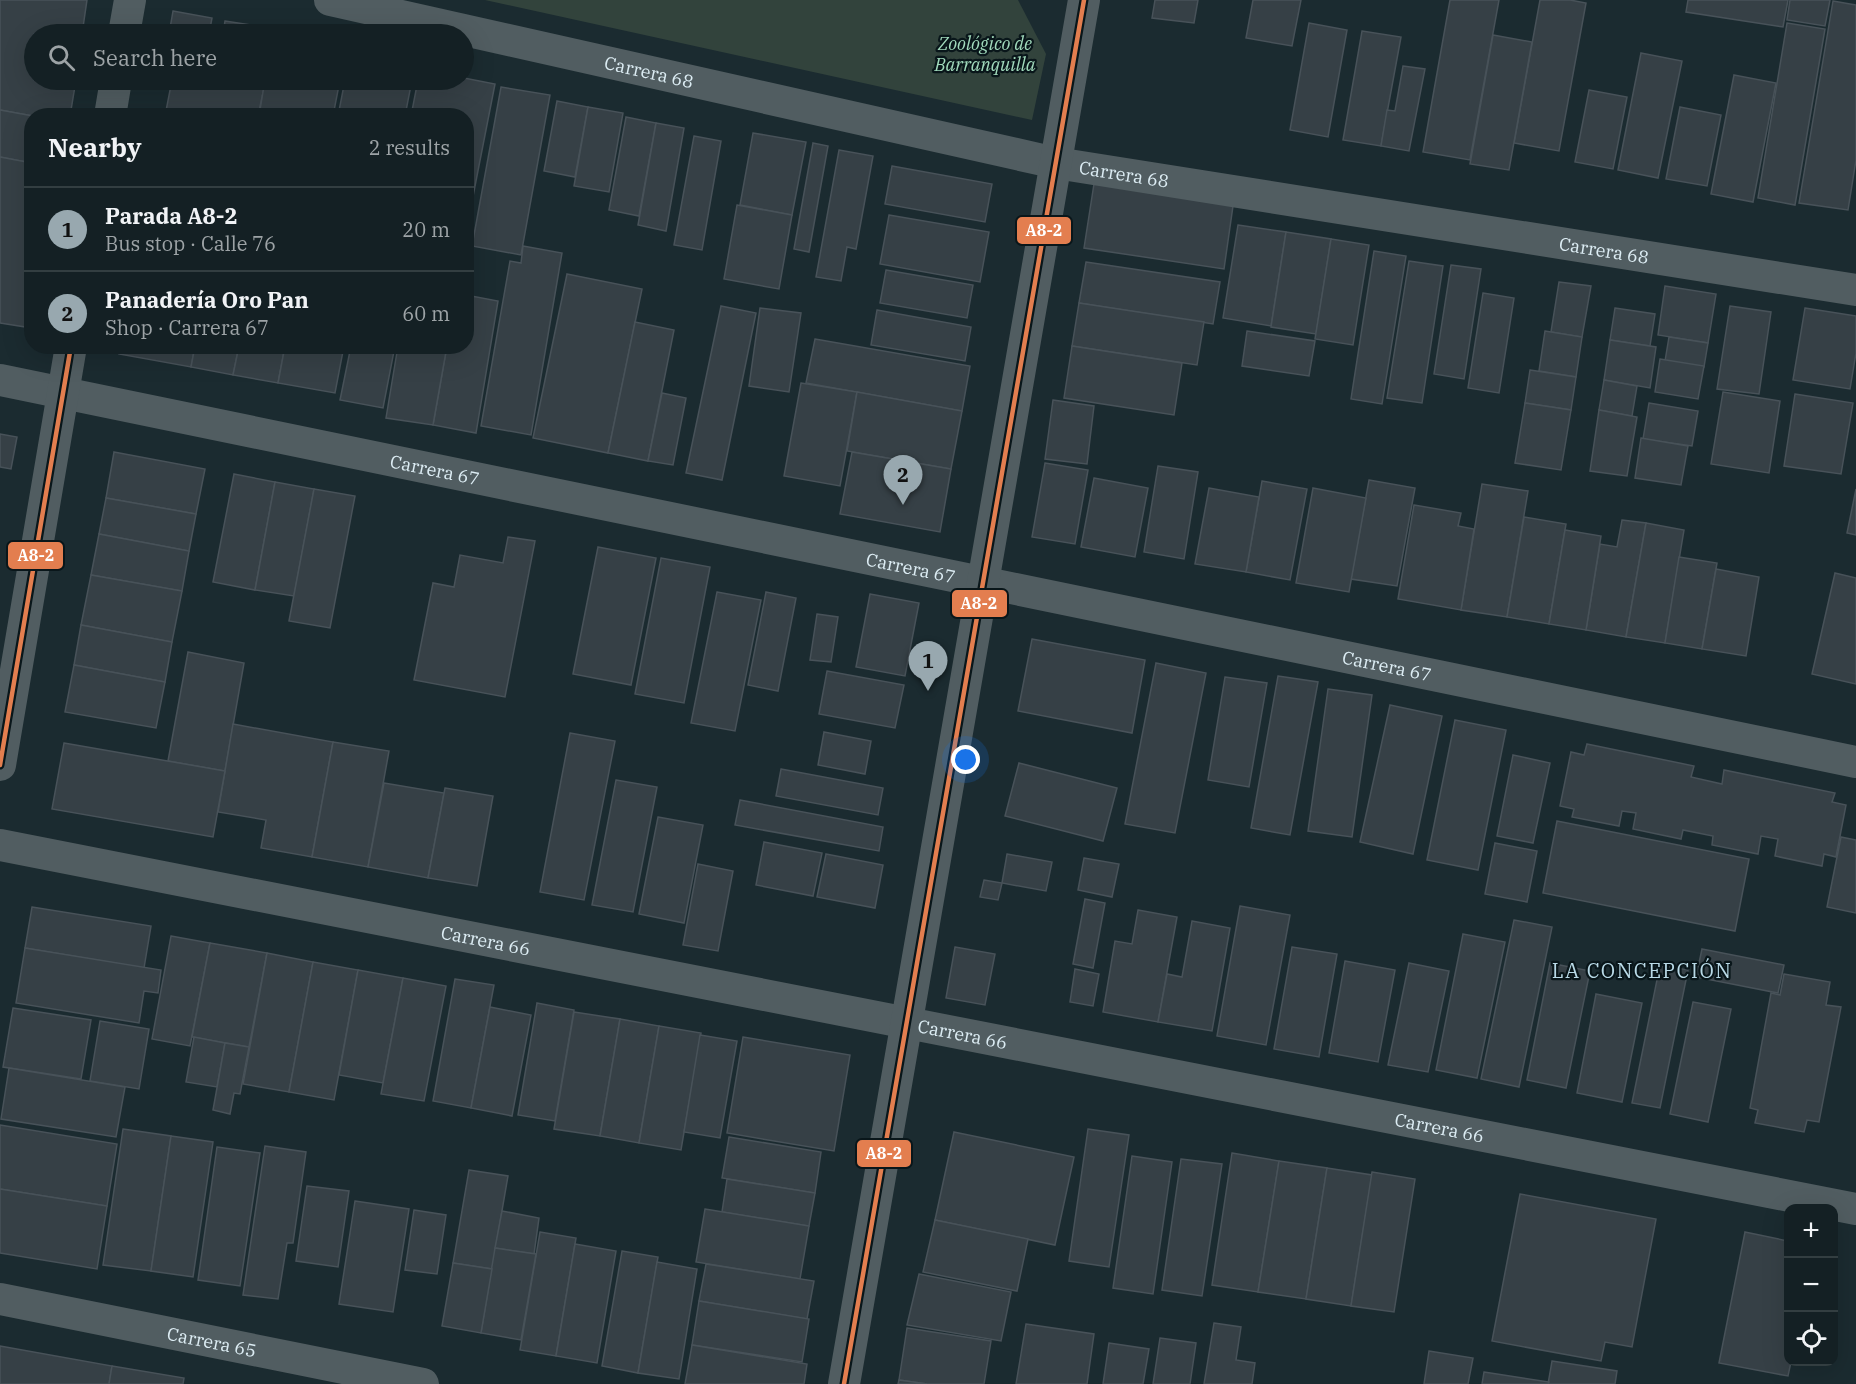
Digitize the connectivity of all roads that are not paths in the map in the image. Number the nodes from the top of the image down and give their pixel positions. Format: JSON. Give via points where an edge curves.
{"nodes":[{"id":1,"x":130,"y":0,"type":"edge"},
{"id":2,"x":330,"y":0,"type":"edge"},
{"id":3,"x":1084,"y":0,"type":"edge"},
{"id":4,"x":126,"y":24,"type":"edge"},
{"id":5,"x":437,"y":24,"type":"edge"},
{"id":6,"x":474,"y":32,"type":"edge"},
{"id":7,"x":114,"y":90,"type":"edge"},
{"id":8,"x":111,"y":108,"type":"edge"},
{"id":9,"x":1056,"y":163,"type":"junction"},
{"id":10,"x":1856,"y":290,"type":"edge"},
{"id":11,"x":70,"y":354,"type":"edge"},
{"id":12,"x":0,"y":380,"type":"edge"},
{"id":13,"x":63,"y":392,"type":"junction"},
{"id":14,"x":983,"y":582,"type":"junction"},
{"id":15,"x":1856,"y":762,"type":"edge"},
{"id":16,"x":0,"y":765,"type":"edge"},
{"id":17,"x":0,"y":845,"type":"edge"},
{"id":18,"x":907,"y":1023,"type":"junction"},
{"id":19,"x":1856,"y":1209,"type":"edge"},
{"id":20,"x":0,"y":1299,"type":"edge"},
{"id":21,"x":423,"y":1384,"type":"edge"},
{"id":22,"x":844,"y":1384,"type":"edge"}],
"edges":[{"from":1,"to":4,"type":"street"},
{"from":2,"to":5,"type":"street","name":"Carrera 68"},
{"from":3,"to":9,"type":"street"},
{"from":6,"to":9,"type":"street","name":"Carrera 68"},
{"from":7,"to":8,"type":"street"},
{"from":9,"to":10,"type":"street","name":"Carrera 68"},
{"from":9,"to":14,"type":"street"},
{"from":11,"to":13,"type":"street"},
{"from":12,"to":13,"type":"street","name":"Carrera 67"},
{"from":13,"to":14,"type":"street","name":"Carrera 67"},
{"from":13,"to":16,"type":"street"},
{"from":14,"to":15,"type":"street","name":"Carrera 67"},
{"from":14,"to":18,"type":"street"},
{"from":17,"to":18,"type":"street","name":"Carrera 66"},
{"from":18,"to":19,"type":"street","name":"Carrera 66"},
{"from":18,"to":22,"type":"street"},
{"from":20,"to":21,"type":"street","name":"Carrera 65"}]}
